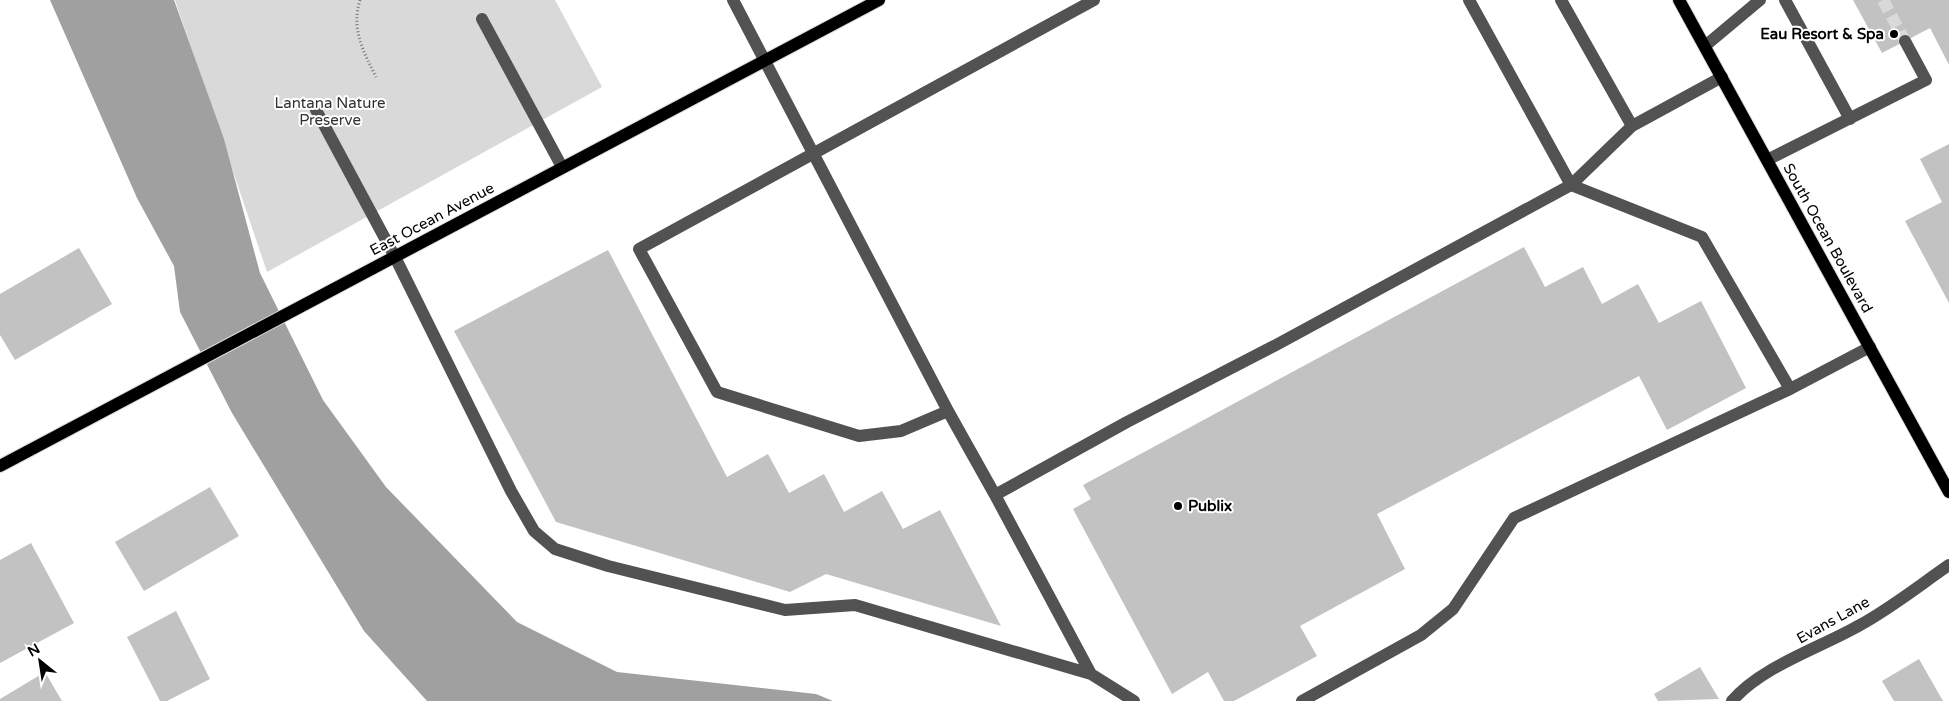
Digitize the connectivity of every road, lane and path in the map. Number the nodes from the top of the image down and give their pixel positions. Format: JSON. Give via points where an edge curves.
{"nodes":[{"id":1,"x":360,"y":0,"type":"edge"},
{"id":2,"x":733,"y":0,"type":"edge"},
{"id":3,"x":879,"y":0,"type":"edge"},
{"id":4,"x":1094,"y":0,"type":"edge"},
{"id":5,"x":1469,"y":0,"type":"edge"},
{"id":6,"x":1561,"y":0,"type":"edge"},
{"id":7,"x":1680,"y":0,"type":"edge"},
{"id":8,"x":1760,"y":0,"type":"edge"},
{"id":9,"x":1785,"y":0,"type":"edge"},
{"id":10,"x":482,"y":19,"type":"dead end"},
{"id":11,"x":1905,"y":41,"type":"tunnel mouth"},
{"id":12,"x":1705,"y":46,"type":"junction"},
{"id":13,"x":763,"y":61,"type":"junction"},
{"id":14,"x":376,"y":77,"type":"dead end"},
{"id":15,"x":1722,"y":77,"type":"junction"},
{"id":16,"x":316,"y":110,"type":"dead end"},
{"id":17,"x":1850,"y":119,"type":"junction"},
{"id":18,"x":1632,"y":126,"type":"junction"},
{"id":19,"x":813,"y":154,"type":"junction"},
{"id":20,"x":1767,"y":160,"type":"junction"},
{"id":21,"x":562,"y":167,"type":"junction"},
{"id":22,"x":1571,"y":185,"type":"junction"},
{"id":23,"x":395,"y":257,"type":"junction"},
{"id":24,"x":1870,"y":347,"type":"junction"},
{"id":25,"x":1790,"y":389,"type":"junction"},
{"id":26,"x":948,"y":411,"type":"junction"},
{"id":27,"x":0,"y":466,"type":"edge"},
{"id":28,"x":1949,"y":492,"type":"edge"},
{"id":29,"x":995,"y":495,"type":"junction"},
{"id":30,"x":1949,"y":565,"type":"edge"},
{"id":31,"x":1091,"y":674,"type":"junction"},
{"id":32,"x":1134,"y":701,"type":"edge"},
{"id":33,"x":1302,"y":701,"type":"edge"},
{"id":34,"x":1732,"y":701,"type":"edge"}],
"edges":[{"from":1,"to":14,"type":"path","via":[[356,16],[357,35]]},
{"from":2,"to":13,"type":"street"},
{"from":3,"to":13,"type":"main road","name":"East Ocean Avenue"},
{"from":4,"to":19,"type":"street"},
{"from":5,"to":22,"type":"street"},
{"from":6,"to":18,"type":"street"},
{"from":7,"to":12,"type":"main road","name":"South Ocean Boulevard"},
{"from":8,"to":12,"type":"street"},
{"from":9,"to":17,"type":"street"},
{"from":10,"to":21,"type":"street"},
{"from":11,"to":17,"type":"street","via":[[1926,80]]},
{"from":12,"to":15,"type":"main road","name":"South Ocean Boulevard"},
{"from":13,"to":19,"type":"street"},
{"from":13,"to":21,"type":"main road","name":"East Ocean Avenue"},
{"from":15,"to":18,"type":"street"},
{"from":15,"to":20,"type":"main road","name":"South Ocean Boulevard"},
{"from":16,"to":23,"type":"street"},
{"from":17,"to":20,"type":"street"},
{"from":18,"to":22,"type":"street"},
{"from":19,"to":26,"type":"street"},
{"from":19,"to":26,"type":"street","via":[[639,249],[717,392],[859,436],[901,432]]},
{"from":20,"to":24,"type":"main road","name":"South Ocean Boulevard"},
{"from":21,"to":23,"type":"main road","name":"East Ocean Avenue"},
{"from":22,"to":25,"type":"street","via":[[1702,237]]},
{"from":22,"to":29,"type":"street"},
{"from":23,"to":27,"type":"main road","name":"East Ocean Avenue"},
{"from":23,"to":31,"type":"street","via":[[534,532],[555,549],[608,566],[785,610],[855,605]]},
{"from":24,"to":25,"type":"street"},
{"from":24,"to":28,"type":"main road","name":"South Ocean Boulevard"},
{"from":25,"to":33,"type":"street","via":[[1514,518],[1454,609],[1421,635]]},
{"from":26,"to":29,"type":"street"},
{"from":29,"to":31,"type":"street"},
{"from":30,"to":34,"type":"street","name":"Evans Lane","via":[[1861,625],[1769,672],[1742,689]]},
{"from":31,"to":32,"type":"street"}]}
